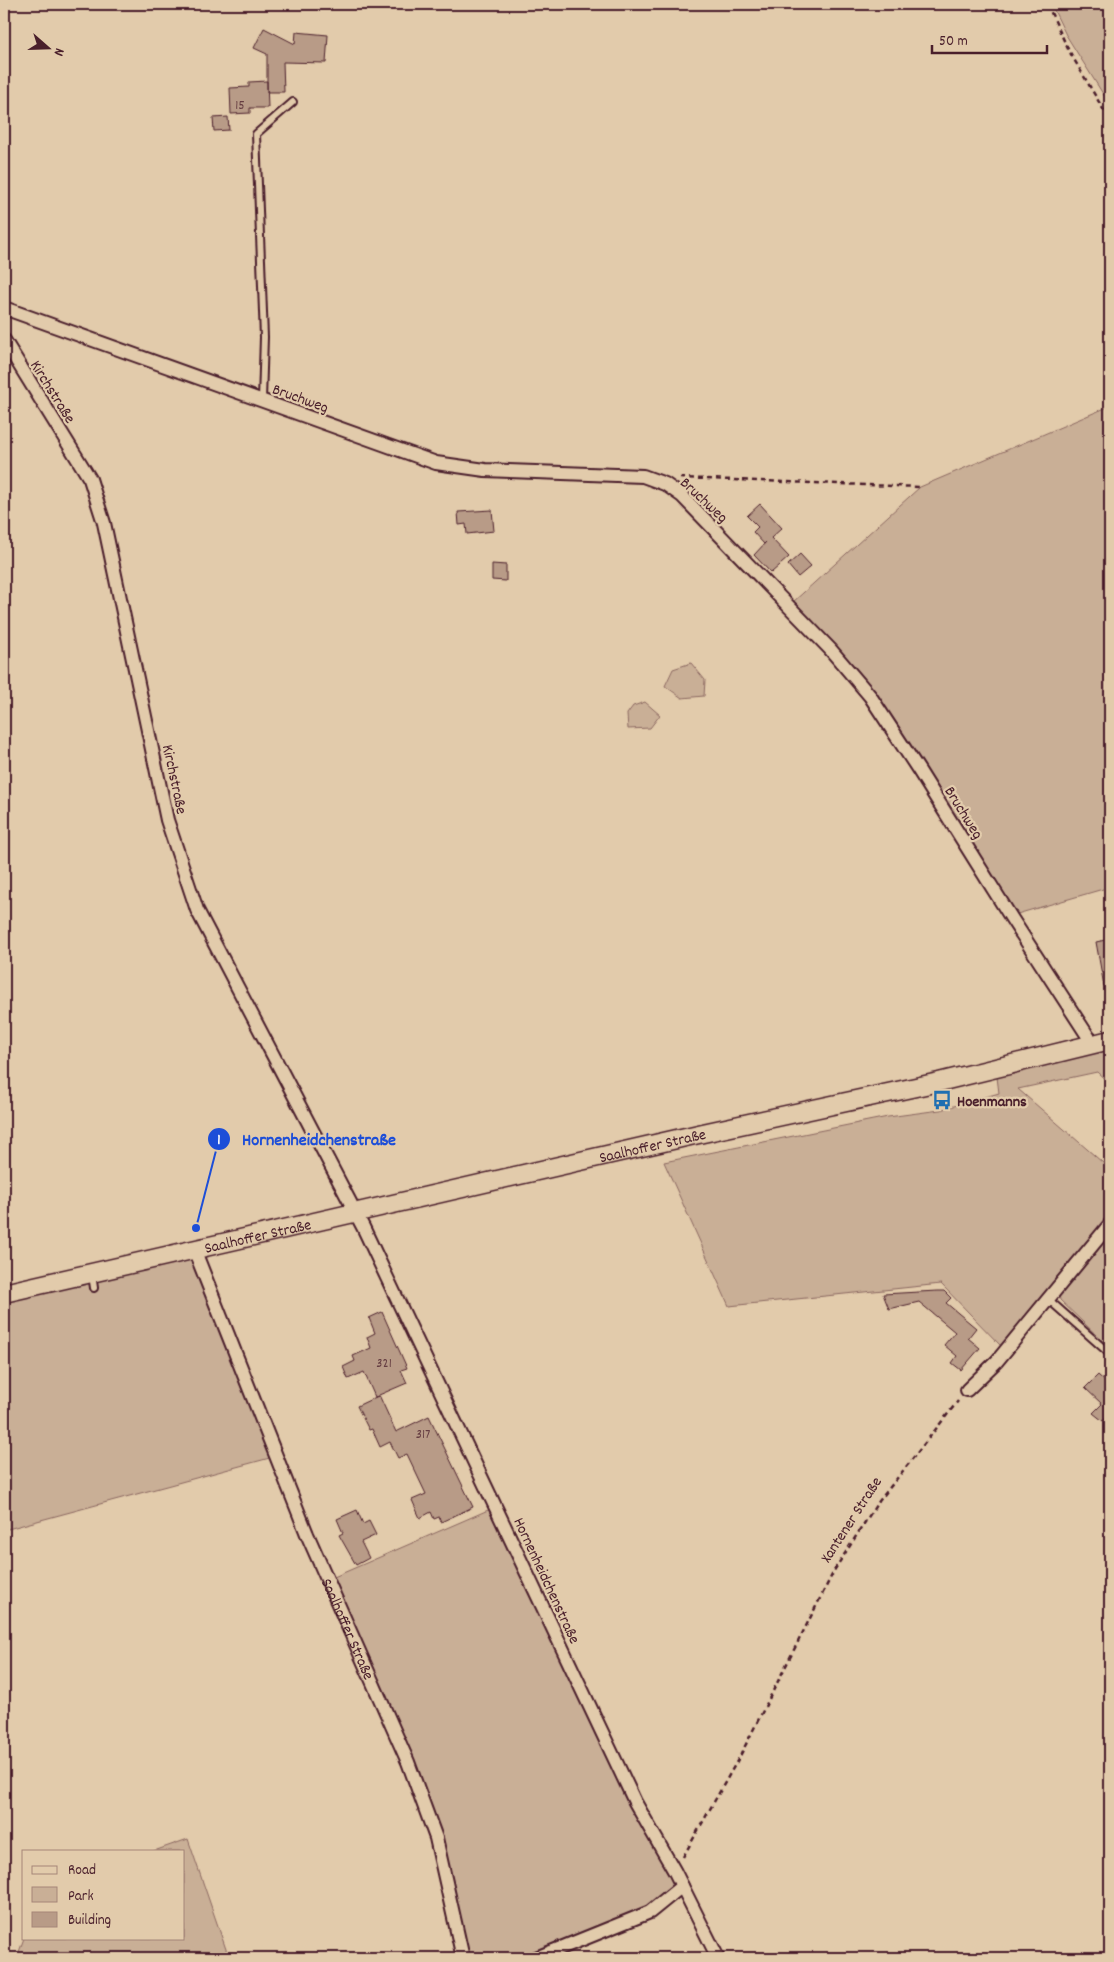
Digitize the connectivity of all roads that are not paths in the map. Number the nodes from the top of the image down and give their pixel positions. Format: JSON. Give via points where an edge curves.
{"nodes":[{"id":1,"x":293,"y":102,"type":"dead end"},
{"id":2,"x":4,"y":308,"type":"edge"},
{"id":3,"x":4,"y":340,"type":"edge"},
{"id":4,"x":262,"y":400,"type":"junction"},
{"id":5,"x":1110,"y":1040,"type":"edge"},
{"id":6,"x":1093,"y":1044,"type":"junction"},
{"id":7,"x":354,"y":1212,"type":"junction"},
{"id":8,"x":1110,"y":1224,"type":"edge"},
{"id":9,"x":194,"y":1249,"type":"junction"},
{"id":10,"x":4,"y":1293,"type":"edge"},
{"id":11,"x":1048,"y":1299,"type":"junction"},
{"id":12,"x":1110,"y":1354,"type":"edge"},
{"id":13,"x":967,"y":1390,"type":"road end"},
{"id":14,"x":682,"y":1886,"type":"junction"},
{"id":15,"x":463,"y":1958,"type":"edge"},
{"id":16,"x":536,"y":1958,"type":"edge"},
{"id":17,"x":718,"y":1958,"type":"edge"}],
"edges":[{"from":1,"to":4,"type":"lane","via":[[256,134],[264,337]]},
{"from":2,"to":4,"type":"street","name":"Bruchweg"},
{"from":3,"to":7,"type":"street","name":"Kirchstraße","via":[[90,478],[104,523],[168,820],[197,910]]},
{"from":4,"to":6,"type":"street","name":"Bruchweg","via":[[436,463],[494,471],[644,476],[682,496],[830,648],[870,696]]},
{"from":5,"to":6,"type":"main road","name":"Saalhoffer Straße"},
{"from":6,"to":7,"type":"main road","name":"Saalhoffer Straße","via":[[938,1082]]},
{"from":7,"to":9,"type":"main road","name":"Saalhoffer Straße"},
{"from":7,"to":14,"type":"street","name":"Hornenheidchenstraße","via":[[635,1802]]},
{"from":8,"to":11,"type":"street"},
{"from":9,"to":10,"type":"main road","name":"Saalhoffer Straße","via":[[93,1280]]},
{"from":9,"to":15,"type":"street","name":"Saalhoffer Straße","via":[[307,1534],[408,1762],[436,1838]]},
{"from":11,"to":12,"type":"lane"},
{"from":11,"to":13,"type":"street","via":[[997,1361]]},
{"from":14,"to":16,"type":"street","via":[[650,1912]]},
{"from":14,"to":17,"type":"street","name":"Hornenheidchenstraße"}]}
